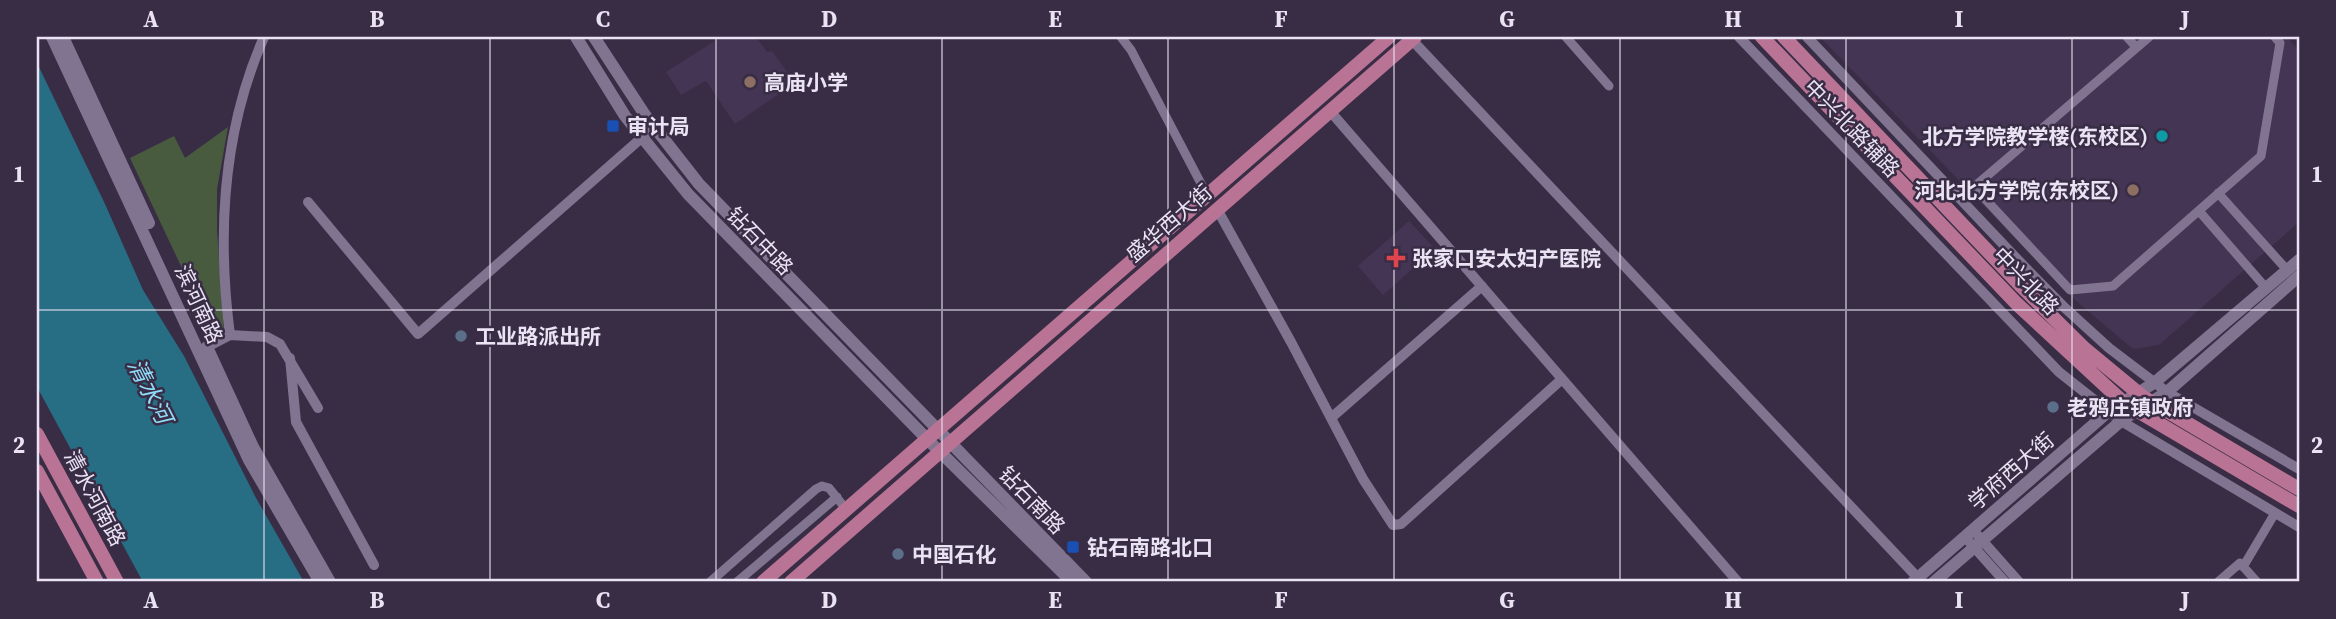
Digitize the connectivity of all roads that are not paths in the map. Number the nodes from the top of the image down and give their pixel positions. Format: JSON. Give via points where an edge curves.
{"nodes":[{"id":1,"x":52,"y":37,"type":"edge"},
{"id":2,"x":63,"y":37,"type":"edge"},
{"id":3,"x":264,"y":37,"type":"edge"},
{"id":4,"x":576,"y":37,"type":"edge"},
{"id":5,"x":594,"y":37,"type":"edge"},
{"id":6,"x":1121,"y":37,"type":"edge"},
{"id":7,"x":1389,"y":37,"type":"edge"},
{"id":8,"x":1566,"y":37,"type":"edge"},
{"id":9,"x":1739,"y":37,"type":"edge"},
{"id":10,"x":1762,"y":37,"type":"edge"},
{"id":11,"x":1784,"y":37,"type":"edge"},
{"id":12,"x":1807,"y":37,"type":"edge"},
{"id":13,"x":2127,"y":37,"type":"edge"},
{"id":14,"x":2149,"y":37,"type":"edge"},
{"id":15,"x":2275,"y":37,"type":"edge"},
{"id":16,"x":1413,"y":38,"type":"edge"},
{"id":17,"x":2136,"y":47,"type":"junction"},
{"id":18,"x":1609,"y":86,"type":"dead end"},
{"id":19,"x":1329,"y":111,"type":"junction"},
{"id":20,"x":654,"y":127,"type":"junction"},
{"id":21,"x":642,"y":138,"type":"junction"},
{"id":22,"x":2218,"y":193,"type":"junction"},
{"id":23,"x":1207,"y":195,"type":"junction"},
{"id":24,"x":308,"y":202,"type":"dead end"},
{"id":25,"x":1217,"y":209,"type":"junction"},
{"id":26,"x":2199,"y":211,"type":"junction"},
{"id":27,"x":2299,"y":260,"type":"edge"},
{"id":28,"x":2287,"y":271,"type":"junction"},
{"id":29,"x":2299,"y":276,"type":"edge"},
{"id":30,"x":1482,"y":286,"type":"junction"},
{"id":31,"x":2266,"y":288,"type":"junction"},
{"id":32,"x":1069,"y":314,"type":"junction"},
{"id":33,"x":1081,"y":328,"type":"junction"},
{"id":34,"x":230,"y":334,"type":"junction"},
{"id":35,"x":203,"y":349,"type":"junction"},
{"id":36,"x":290,"y":358,"type":"junction"},
{"id":37,"x":1562,"y":379,"type":"junction"},
{"id":38,"x":2154,"y":383,"type":"junction"},
{"id":39,"x":2167,"y":392,"type":"junction"},
{"id":40,"x":2140,"y":393,"type":"junction"},
{"id":41,"x":2152,"y":402,"type":"junction"},
{"id":42,"x":2124,"y":403,"type":"junction"},
{"id":43,"x":318,"y":408,"type":"dead end"},
{"id":44,"x":2109,"y":411,"type":"junction"},
{"id":45,"x":2137,"y":412,"type":"junction"},
{"id":46,"x":1331,"y":418,"type":"junction"},
{"id":47,"x":2121,"y":421,"type":"junction"},
{"id":48,"x":37,"y":434,"type":"edge"},
{"id":49,"x":933,"y":434,"type":"junction"},
{"id":50,"x":946,"y":448,"type":"junction"},
{"id":51,"x":2299,"y":468,"type":"edge"},
{"id":52,"x":37,"y":471,"type":"edge"},
{"id":53,"x":2299,"y":489,"type":"edge"},
{"id":54,"x":2299,"y":506,"type":"edge"},
{"id":55,"x":840,"y":508,"type":"junction"},
{"id":56,"x":2275,"y":513,"type":"junction"},
{"id":57,"x":2299,"y":527,"type":"edge"},
{"id":58,"x":1973,"y":539,"type":"junction"},
{"id":59,"x":374,"y":565,"type":"dead end"},
{"id":60,"x":2244,"y":567,"type":"junction"},
{"id":61,"x":1916,"y":580,"type":"edge"},
{"id":62,"x":97,"y":582,"type":"edge"},
{"id":63,"x":117,"y":582,"type":"edge"},
{"id":64,"x":320,"y":582,"type":"edge"},
{"id":65,"x":330,"y":582,"type":"edge"},
{"id":66,"x":710,"y":582,"type":"edge"},
{"id":67,"x":737,"y":582,"type":"edge"},
{"id":68,"x":763,"y":582,"type":"edge"},
{"id":69,"x":791,"y":582,"type":"edge"},
{"id":70,"x":1072,"y":582,"type":"edge"},
{"id":71,"x":1086,"y":582,"type":"edge"},
{"id":72,"x":1738,"y":582,"type":"edge"},
{"id":73,"x":1934,"y":582,"type":"edge"},
{"id":74,"x":2005,"y":582,"type":"edge"},
{"id":75,"x":2019,"y":582,"type":"edge"},
{"id":76,"x":2218,"y":582,"type":"edge"},
{"id":77,"x":2257,"y":582,"type":"edge"}],
"edges":[{"from":1,"to":35,"type":"main road","name":"滨河南路"},
{"from":2,"to":35,"type":"main road","name":"滨河南路"},
{"from":3,"to":34,"type":"street","via":[[243,92],[223,216]]},
{"from":4,"to":21,"type":"main road","name":"钻石中路"},
{"from":5,"to":20,"type":"main road","name":"钻石中路"},
{"from":6,"to":23,"type":"street"},
{"from":7,"to":23,"type":"main road","name":"盛华西大街"},
{"from":8,"to":18,"type":"street"},
{"from":9,"to":44,"type":"street","name":"中兴北路辅路","via":[[2038,352]]},
{"from":10,"to":42,"type":"main road","name":"中兴北路","via":[[2017,304]]},
{"from":11,"to":40,"type":"main road","name":"中兴北路","via":[[2020,285],[2085,349]]},
{"from":12,"to":38,"type":"street","name":"中兴北路辅路","via":[[2065,307]]},
{"from":13,"to":17,"type":"street"},
{"from":14,"to":17,"type":"street"},
{"from":15,"to":22,"type":"street","via":[[2280,43],[2260,156]]},
{"from":16,"to":19,"type":"main road","name":"盛华西大街"},
{"from":16,"to":61,"type":"street"},
{"from":17,"to":26,"type":"street","via":[[1974,187],[2070,290],[2113,286]]},
{"from":19,"to":25,"type":"main road","name":"盛华西大街"},
{"from":19,"to":30,"type":"street"},
{"from":20,"to":21,"type":"street"},
{"from":20,"to":49,"type":"main road","name":"钻石中路","via":[[699,184]]},
{"from":21,"to":24,"type":"street","via":[[418,334]]},
{"from":21,"to":49,"type":"main road","name":"钻石中路","via":[[688,194]]},
{"from":22,"to":26,"type":"street"},
{"from":22,"to":28,"type":"street"},
{"from":23,"to":32,"type":"main road","name":"盛华西大街"},
{"from":25,"to":33,"type":"main road","name":"盛华西大街"},
{"from":25,"to":46,"type":"street"},
{"from":26,"to":31,"type":"street"},
{"from":27,"to":28,"type":"main road","name":"学府西大街"},
{"from":28,"to":31,"type":"main road","name":"学府西大街"},
{"from":29,"to":39,"type":"main road","name":"学府西大街"},
{"from":30,"to":37,"type":"street"},
{"from":30,"to":46,"type":"street"},
{"from":31,"to":38,"type":"main road","name":"学府西大街"},
{"from":32,"to":33,"type":"main road"},
{"from":32,"to":49,"type":"main road","name":"盛华西大街"},
{"from":33,"to":50,"type":"main road","name":"盛华西大街"},
{"from":34,"to":35,"type":"street"},
{"from":34,"to":36,"type":"street","via":[[274,339]]},
{"from":35,"to":64,"type":"main road","name":"滨河南路","via":[[250,460]]},
{"from":35,"to":65,"type":"main road","name":"滨河南路"},
{"from":36,"to":43,"type":"street"},
{"from":36,"to":59,"type":"street","via":[[296,422]]},
{"from":37,"to":46,"type":"street","via":[[1401,524],[1394,525],[1363,479]]},
{"from":37,"to":72,"type":"street"},
{"from":38,"to":39,"type":"street","name":"中兴北路辅路"},
{"from":38,"to":40,"type":"main road","name":"学府西大街"},
{"from":39,"to":41,"type":"main road","name":"学府西大街"},
{"from":39,"to":51,"type":"street","name":"中兴北路辅路"},
{"from":40,"to":41,"type":"main road","name":"中兴北路"},
{"from":40,"to":42,"type":"main road","name":"学府西大街"},
{"from":41,"to":45,"type":"main road","name":"学府西大街"},
{"from":41,"to":53,"type":"main road","name":"中兴北路"},
{"from":42,"to":44,"type":"main road","name":"学府西大街"},
{"from":42,"to":45,"type":"main road","name":"中兴北路"},
{"from":44,"to":47,"type":"street","name":"中兴北路辅路"},
{"from":44,"to":58,"type":"main road","name":"学府西大街"},
{"from":45,"to":47,"type":"main road","name":"学府西大街"},
{"from":45,"to":54,"type":"main road","name":"中兴北路"},
{"from":47,"to":56,"type":"street","name":"中兴北路辅路"},
{"from":47,"to":58,"type":"main road","name":"学府西大街"},
{"from":48,"to":63,"type":"main road","name":"清水河南路"},
{"from":49,"to":50,"type":"main road","name":"钻石中路"},
{"from":49,"to":55,"type":"main road","name":"盛华西大街"},
{"from":50,"to":69,"type":"main road","name":"盛华西大街"},
{"from":50,"to":70,"type":"main road","name":"钻石南路"},
{"from":50,"to":71,"type":"main road","name":"钻石南路"},
{"from":52,"to":62,"type":"main road","name":"清水河南路"},
{"from":55,"to":66,"type":"street","via":[[829,488],[816,489]]},
{"from":55,"to":67,"type":"street"},
{"from":55,"to":68,"type":"main road"},
{"from":56,"to":57,"type":"street","name":"中兴北路辅路"},
{"from":56,"to":60,"type":"street"},
{"from":58,"to":61,"type":"main road","name":"学府西大街"},
{"from":58,"to":73,"type":"main road","name":"学府西大街"},
{"from":58,"to":74,"type":"street"},
{"from":58,"to":75,"type":"street"},
{"from":60,"to":76,"type":"street","via":[[2240,563]]},
{"from":60,"to":77,"type":"street"}]}
